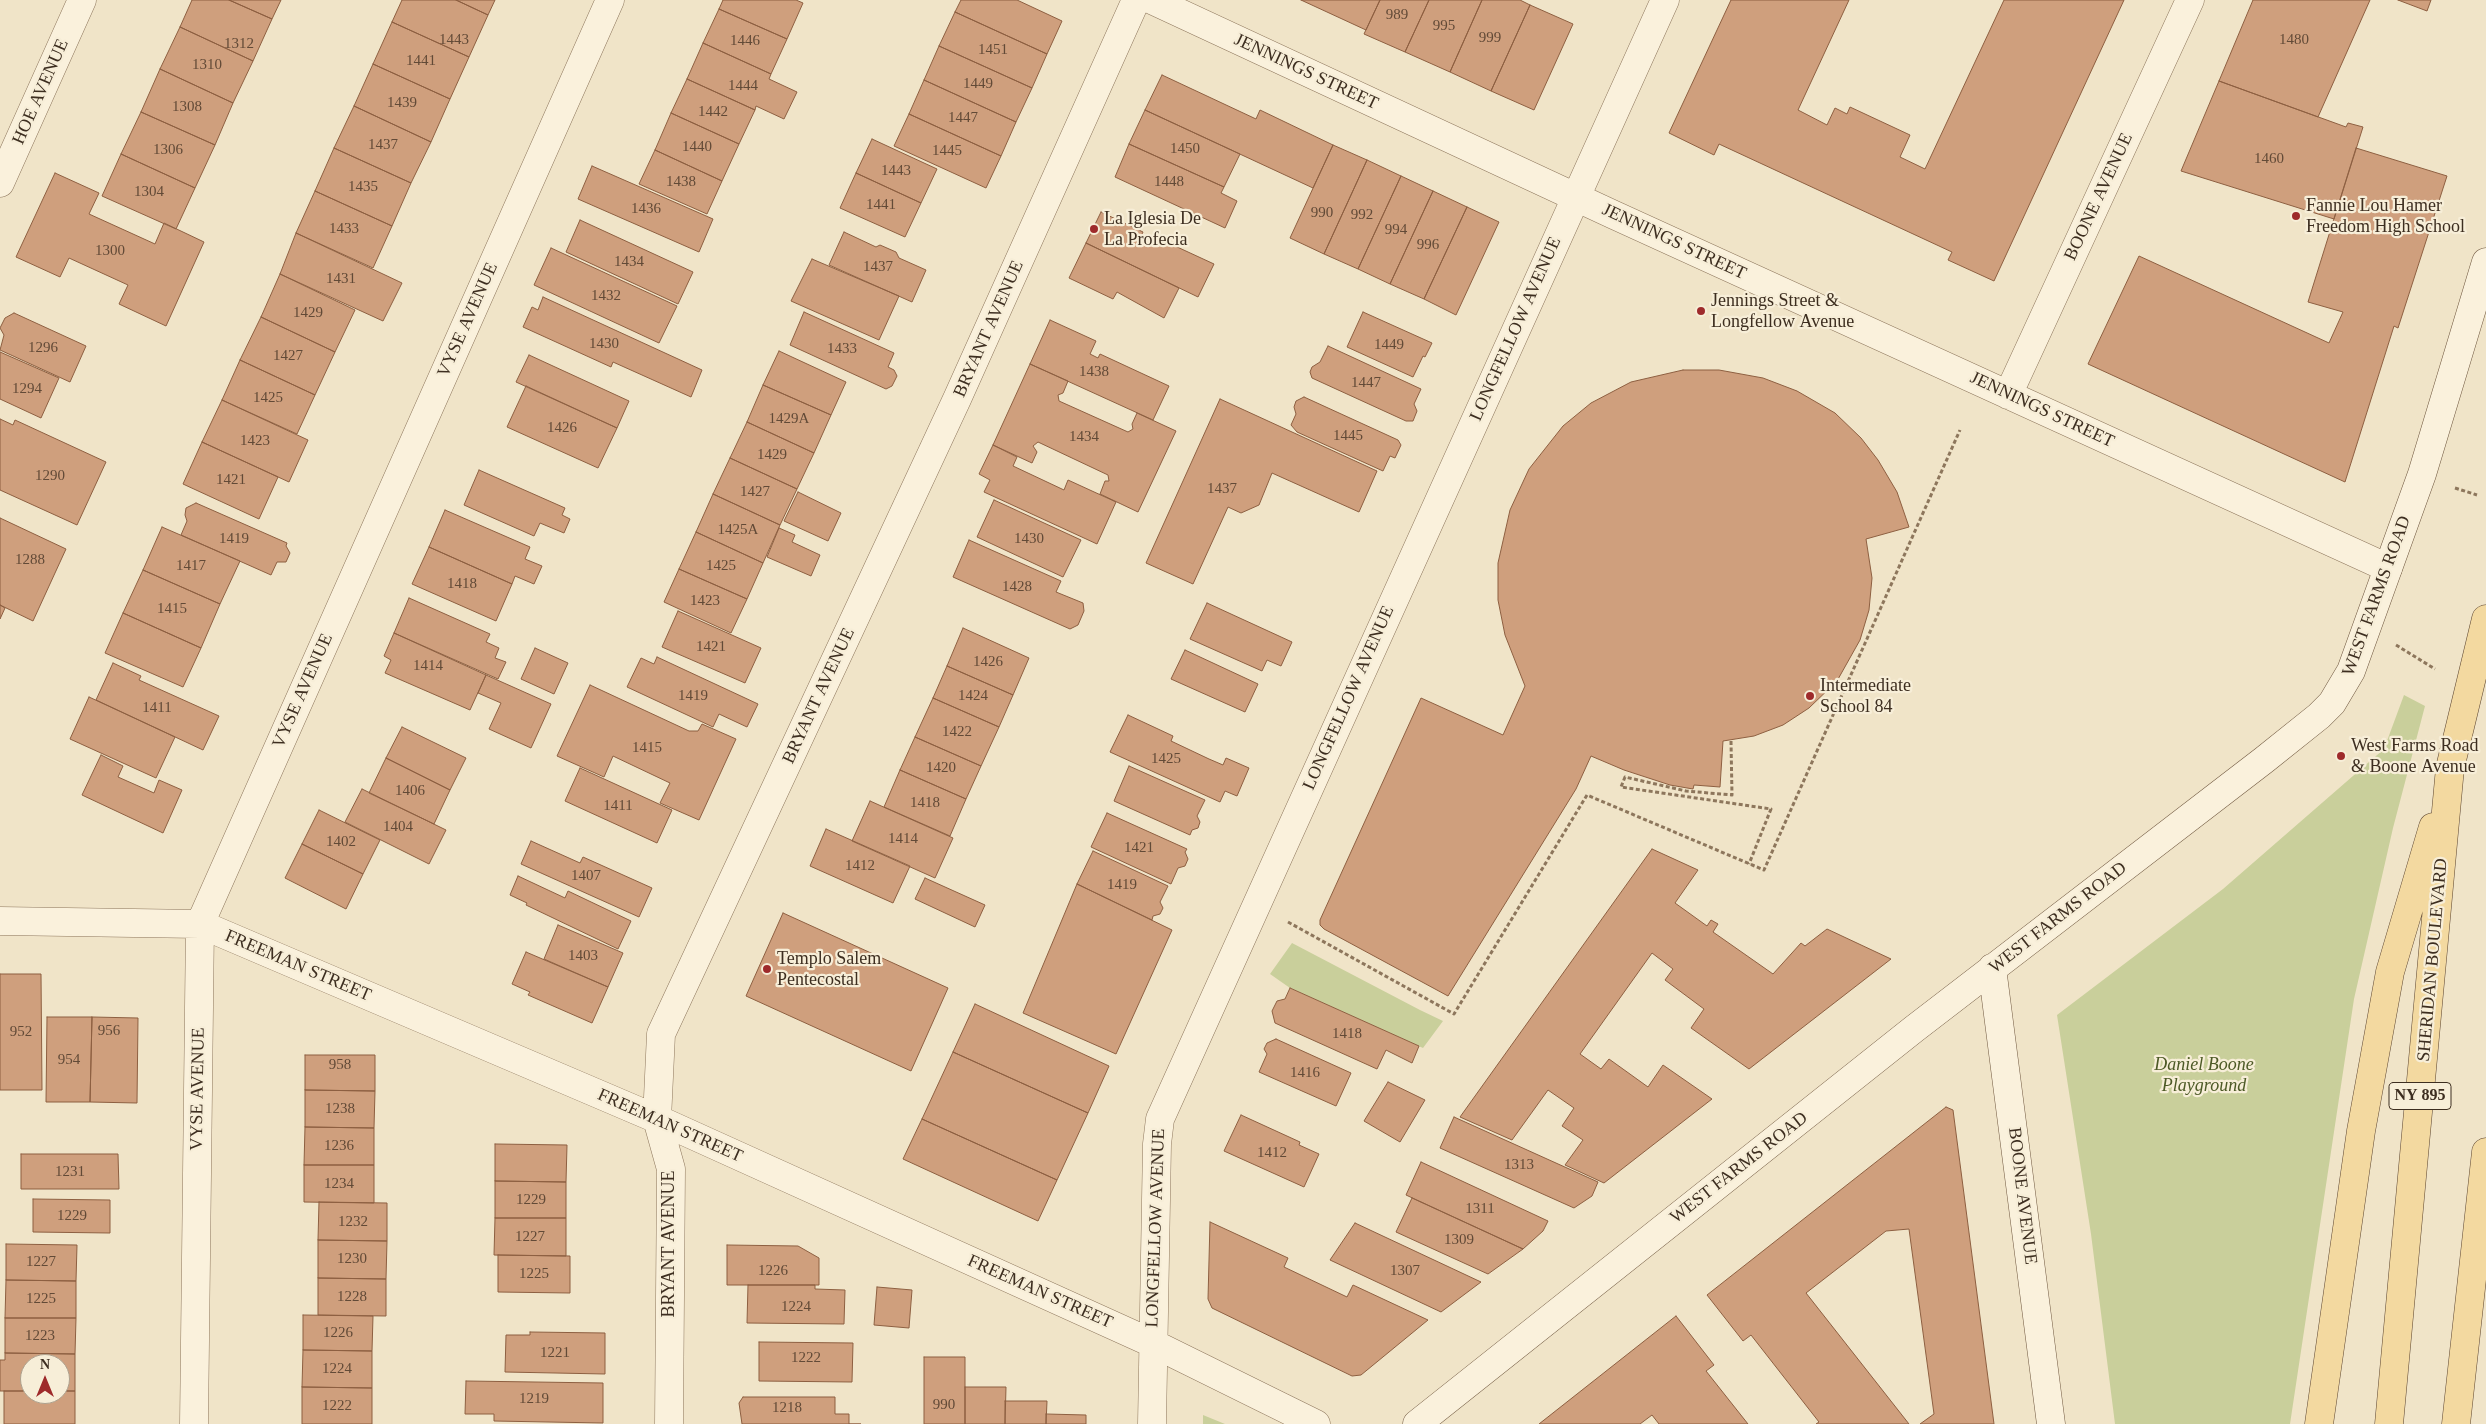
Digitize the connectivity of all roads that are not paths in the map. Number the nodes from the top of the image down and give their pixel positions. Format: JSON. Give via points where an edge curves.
{"nodes":[{"id":1,"x":82,"y":0,"type":"edge"},
{"id":2,"x":610,"y":0,"type":"edge"},
{"id":3,"x":1136,"y":0,"type":"edge"},
{"id":4,"x":1152,"y":0,"type":"edge"},
{"id":5,"x":1665,"y":0,"type":"edge"},
{"id":6,"x":2190,"y":0,"type":"edge"},
{"id":7,"x":0,"y":183,"type":"edge"},
{"id":8,"x":1575,"y":197,"type":"junction"},
{"id":9,"x":2486,"y":262,"type":"edge"},
{"id":10,"x":2008,"y":395,"type":"junction"},
{"id":11,"x":2388,"y":568,"type":"junction"},
{"id":12,"x":2486,"y":619,"type":"edge"},
{"id":13,"x":2450,"y":768,"type":"junction"},
{"id":14,"x":0,"y":921,"type":"edge"},
{"id":15,"x":200,"y":924,"type":"junction"},
{"id":16,"x":1992,"y":968,"type":"junction"},
{"id":17,"x":657,"y":1119,"type":"junction"},
{"id":18,"x":2486,"y":1152,"type":"edge"},
{"id":19,"x":1152,"y":1343,"type":"junction"},
{"id":20,"x":194,"y":1424,"type":"edge"},
{"id":21,"x":670,"y":1424,"type":"edge"},
{"id":22,"x":1152,"y":1424,"type":"edge"},
{"id":23,"x":1316,"y":1424,"type":"edge"},
{"id":24,"x":1417,"y":1424,"type":"edge"},
{"id":25,"x":2051,"y":1424,"type":"edge"},
{"id":26,"x":2319,"y":1424,"type":"edge"},
{"id":27,"x":2389,"y":1424,"type":"edge"},
{"id":28,"x":2456,"y":1424,"type":"edge"}],
"edges":[{"from":1,"to":7,"type":"street","name":"HOE AVENUE"},
{"from":2,"to":15,"type":"street","name":"VYSE AVENUE"},
{"from":3,"to":17,"type":"street","name":"BRYANT AVENUE","via":[[957,399],[661,1034]]},
{"from":4,"to":8,"type":"street","name":"JENNINGS STREET"},
{"from":5,"to":8,"type":"street","name":"LONGFELLOW AVENUE"},
{"from":6,"to":10,"type":"street","name":"BOONE AVENUE"},
{"from":8,"to":10,"type":"street","name":"JENNINGS STREET"},
{"from":8,"to":19,"type":"street","name":"LONGFELLOW AVENUE","via":[[1160,1119]]},
{"from":9,"to":11,"type":"street","name":"WEST FARMS ROAD","via":[[2422,474]]},
{"from":10,"to":11,"type":"street","name":"JENNINGS STREET"},
{"from":11,"to":16,"type":"street","name":"WEST FARMS ROAD","via":[[2351,670],[2326,710]]},
{"from":12,"to":13,"type":"main road","name":"SHERIDAN BOULEVARD","number":"NY 895"},
{"from":13,"to":26,"type":"main road","via":[[2390,972],[2360,1132]]},
{"from":13,"to":27,"type":"main road","name":"SHERIDAN BOULEVARD","number":"NY 895"},
{"from":14,"to":15,"type":"street","name":"FREEMAN STREET"},
{"from":15,"to":17,"type":"street","name":"FREEMAN STREET"},
{"from":15,"to":20,"type":"street","name":"VYSE AVENUE"},
{"from":16,"to":24,"type":"street","name":"WEST FARMS ROAD"},
{"from":16,"to":25,"type":"street","name":"BOONE AVENUE"},
{"from":17,"to":19,"type":"street","name":"FREEMAN STREET"},
{"from":17,"to":21,"type":"street","name":"BRYANT AVENUE","via":[[671,1169]]},
{"from":18,"to":28,"type":"main road"},
{"from":19,"to":22,"type":"street","name":"LONGFELLOW AVENUE"},
{"from":19,"to":23,"type":"street","name":"FREEMAN STREET"}]}
